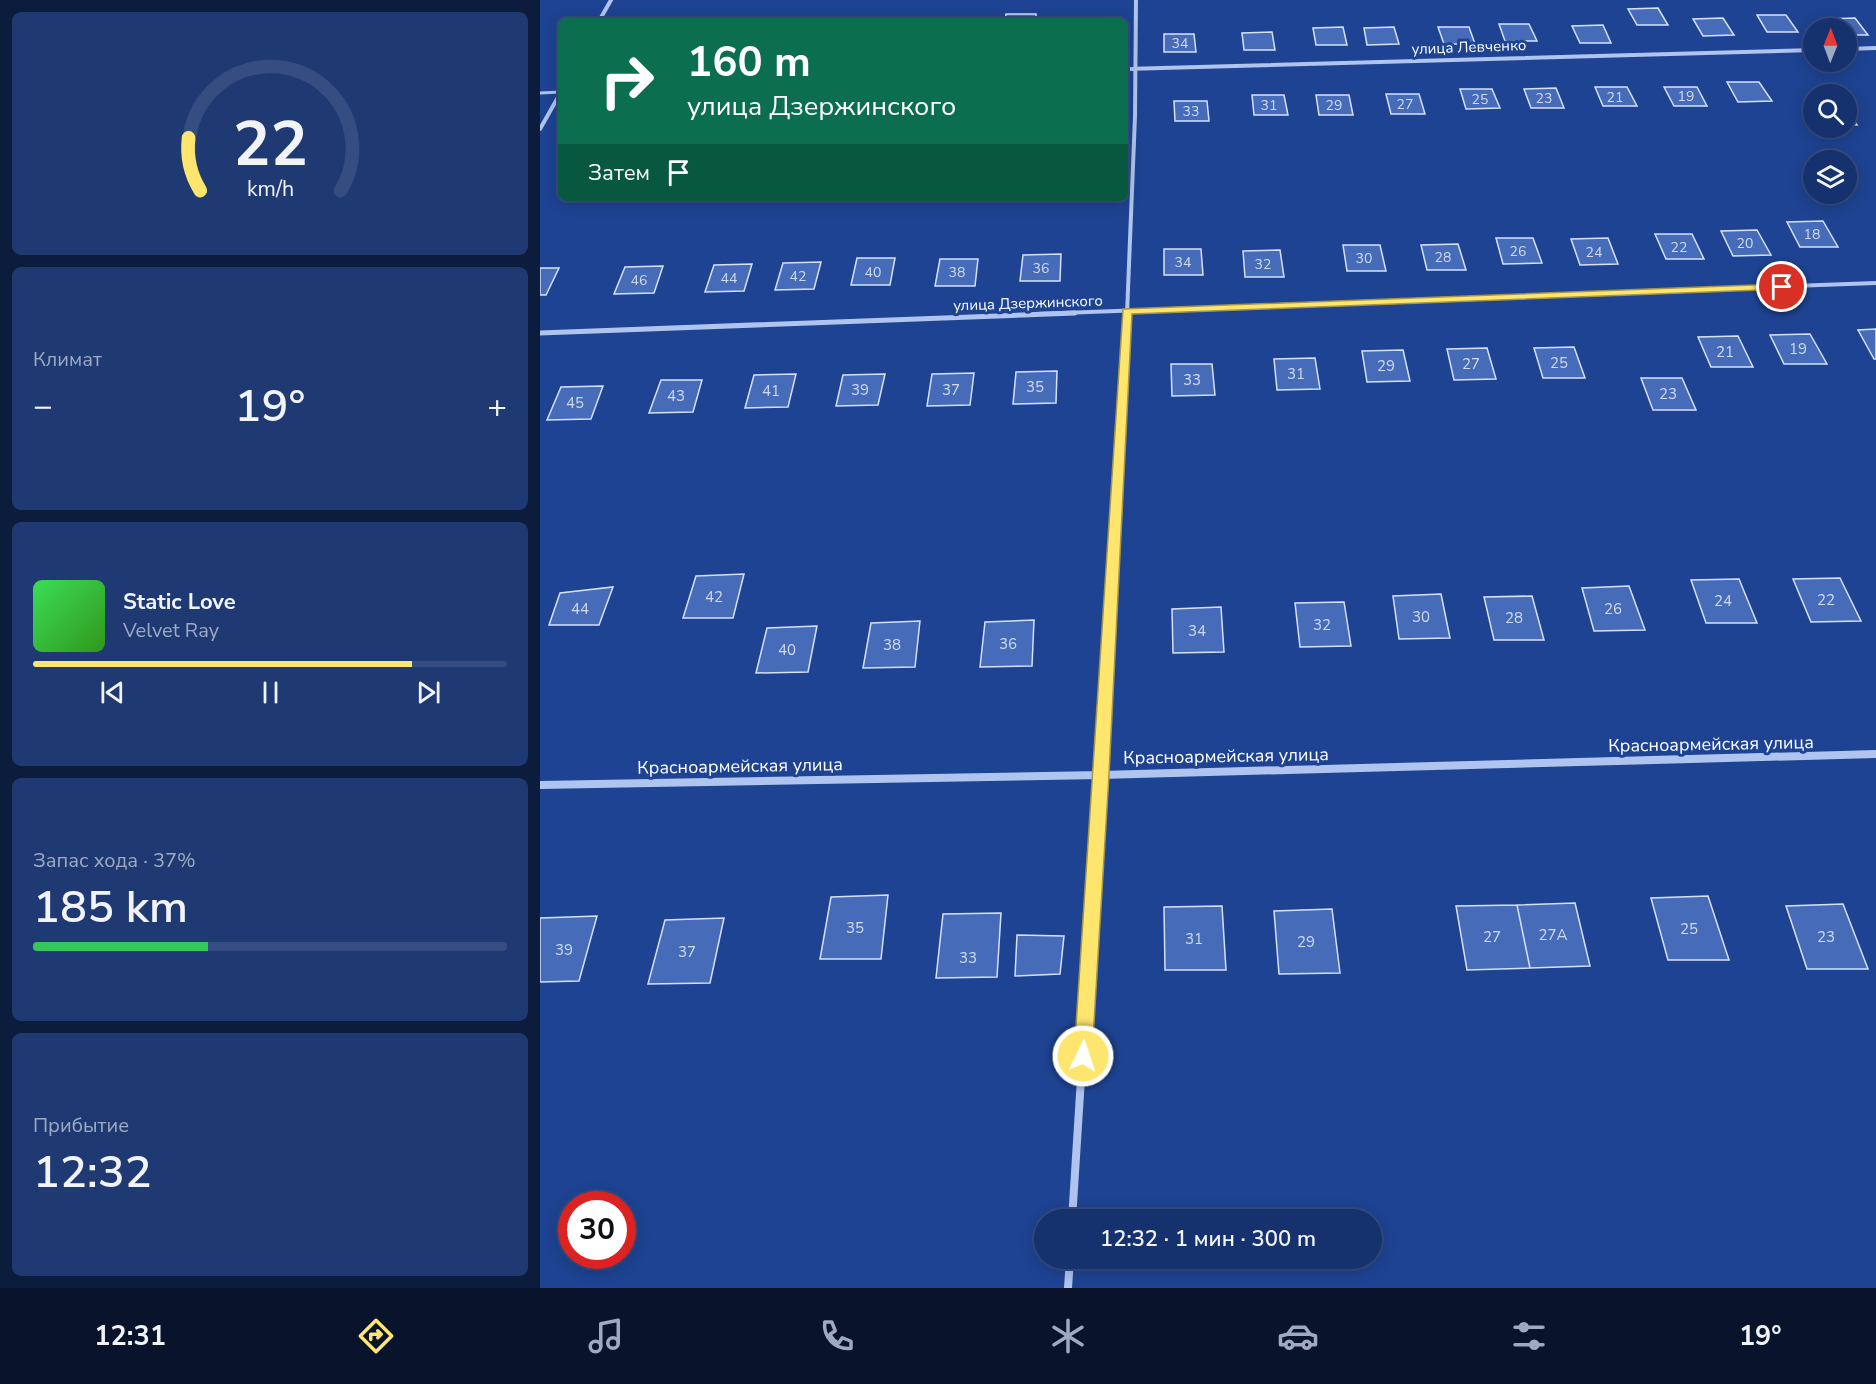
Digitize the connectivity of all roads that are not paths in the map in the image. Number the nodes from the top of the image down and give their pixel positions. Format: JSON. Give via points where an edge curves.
{"nodes":[{"id":1,"x":611,"y":0,"type":"edge"},
{"id":2,"x":1136,"y":0,"type":"edge"},
{"id":3,"x":601,"y":18,"type":"edge"},
{"id":4,"x":1876,"y":48,"type":"edge"},
{"id":5,"x":1857,"y":49,"type":"edge"},
{"id":6,"x":1803,"y":50,"type":"edge"},
{"id":7,"x":1137,"y":68,"type":"junction"},
{"id":8,"x":1128,"y":69,"type":"edge"},
{"id":9,"x":558,"y":92,"type":"edge"},
{"id":10,"x":540,"y":93,"type":"edge"},
{"id":11,"x":558,"y":97,"type":"edge"},
{"id":12,"x":540,"y":129,"type":"edge"},
{"id":13,"x":1876,"y":283,"type":"edge"},
{"id":14,"x":1126,"y":311,"type":"junction"},
{"id":15,"x":540,"y":333,"type":"edge"},
{"id":16,"x":1876,"y":754,"type":"edge"},
{"id":17,"x":1101,"y":775,"type":"junction"},
{"id":18,"x":540,"y":785,"type":"edge"},
{"id":19,"x":1073,"y":1209,"type":"edge"},
{"id":20,"x":1069,"y":1269,"type":"edge"},
{"id":21,"x":1068,"y":1288,"type":"edge"}],
"edges":[{"from":1,"to":3,"type":"street"},
{"from":2,"to":7,"type":"street"},
{"from":4,"to":5,"type":"street"},
{"from":6,"to":7,"type":"street","name":"улица Левченко"},
{"from":7,"to":8,"type":"street","name":"улица Левченко"},
{"from":7,"to":14,"type":"street"},
{"from":9,"to":10,"type":"lane"},
{"from":11,"to":12,"type":"street"},
{"from":13,"to":14,"type":"street","name":"улица Дзержинского"},
{"from":14,"to":15,"type":"street","name":"улица Дзержинского"},
{"from":14,"to":17,"type":"street"},
{"from":16,"to":17,"type":"street","name":"Красноармейская улица"},
{"from":17,"to":18,"type":"street","name":"Красноармейская улица"},
{"from":17,"to":19,"type":"street"},
{"from":20,"to":21,"type":"street"}]}
